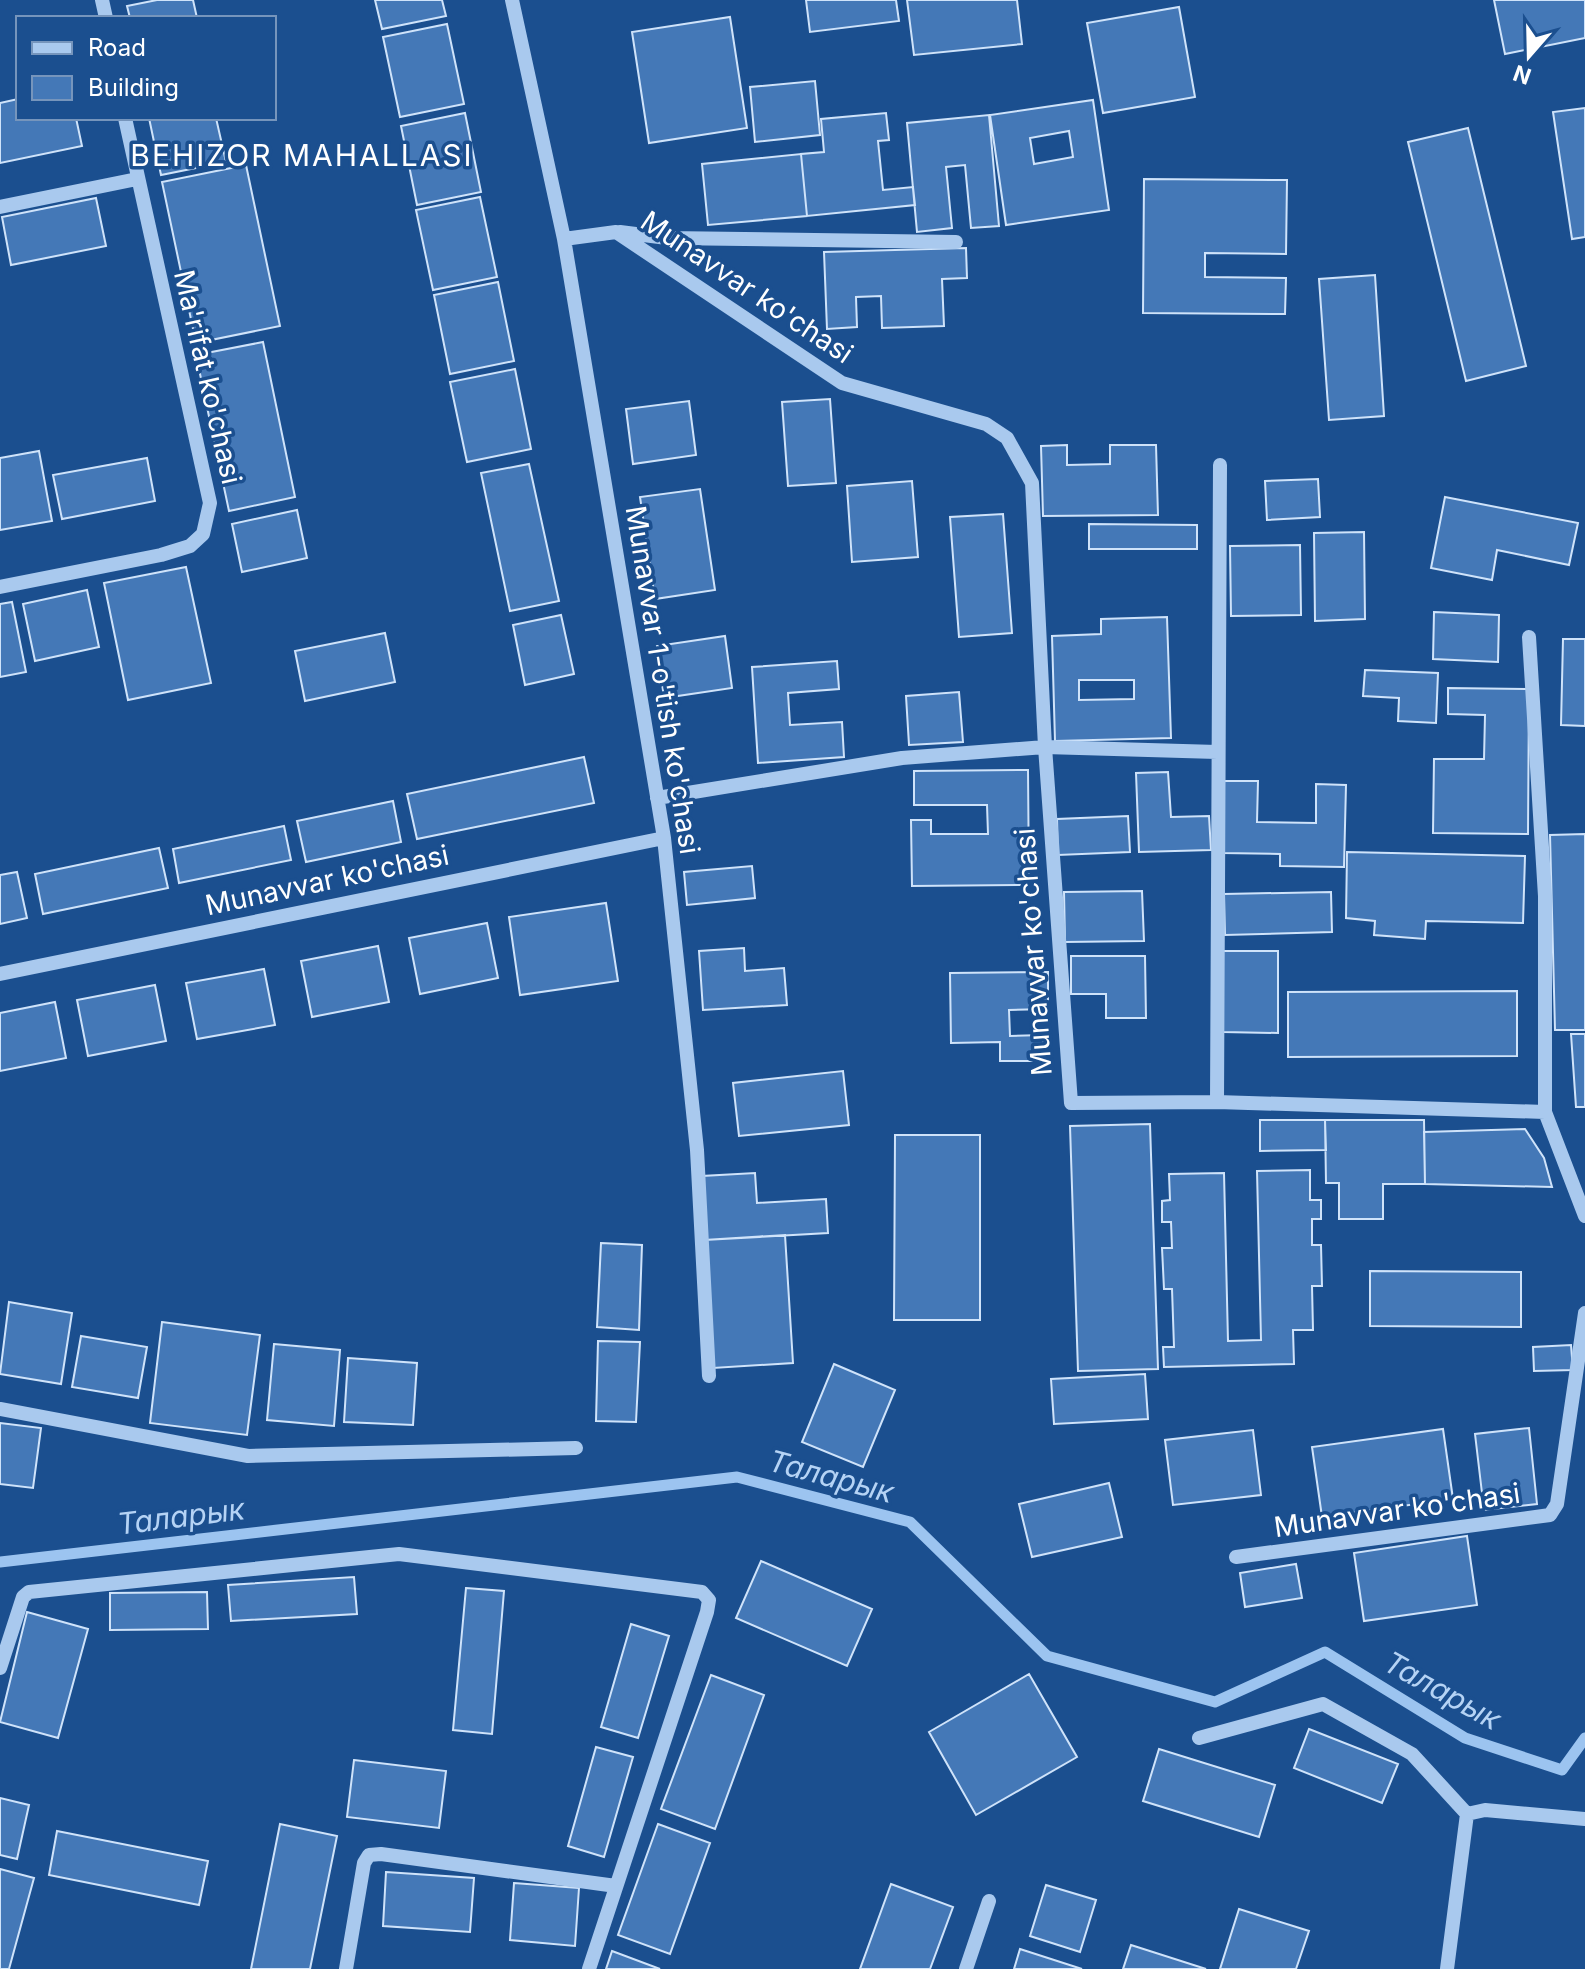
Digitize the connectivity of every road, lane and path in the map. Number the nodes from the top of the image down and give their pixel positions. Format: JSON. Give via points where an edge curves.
{"nodes":[{"id":1,"x":512,"y":0,"type":"edge"},
{"id":2,"x":125,"y":120,"type":"edge"},
{"id":3,"x":137,"y":179,"type":"junction"},
{"id":4,"x":0,"y":207,"type":"edge"},
{"id":5,"x":616,"y":232,"type":"junction"},
{"id":6,"x":564,"y":239,"type":"junction"},
{"id":7,"x":956,"y":242,"type":"dead end"},
{"id":8,"x":1220,"y":465,"type":"dead end"},
{"id":9,"x":0,"y":587,"type":"edge"},
{"id":10,"x":1529,"y":637,"type":"dead end"},
{"id":11,"x":1045,"y":747,"type":"junction"},
{"id":12,"x":1217,"y":752,"type":"junction"},
{"id":13,"x":657,"y":798,"type":"junction"},
{"id":14,"x":664,"y":838,"type":"junction"},
{"id":15,"x":0,"y":974,"type":"edge"},
{"id":16,"x":1217,"y":1102,"type":"junction"},
{"id":17,"x":1545,"y":1112,"type":"junction"},
{"id":18,"x":1585,"y":1216,"type":"edge"},
{"id":19,"x":1585,"y":1313,"type":"edge"},
{"id":20,"x":709,"y":1376,"type":"dead end"},
{"id":21,"x":0,"y":1409,"type":"edge"},
{"id":22,"x":576,"y":1448,"type":"dead end"},
{"id":23,"x":1236,"y":1557,"type":"dead end"},
{"id":24,"x":0,"y":1668,"type":"edge"},
{"id":25,"x":1199,"y":1738,"type":"dead end"},
{"id":26,"x":1467,"y":1814,"type":"junction"},
{"id":27,"x":1585,"y":1819,"type":"edge"},
{"id":28,"x":616,"y":1886,"type":"junction"},
{"id":29,"x":989,"y":1901,"type":"dead end"},
{"id":30,"x":346,"y":1969,"type":"edge"},
{"id":31,"x":589,"y":1969,"type":"edge"},
{"id":32,"x":966,"y":1969,"type":"edge"},
{"id":33,"x":1447,"y":1969,"type":"edge"}],
"edges":[{"from":1,"to":6,"type":"street","name":"Munavvar 1-o'tish ko'chasi"},
{"from":2,"to":3,"type":"street","name":"Ma'rifat ko'chasi"},
{"from":3,"to":4,"type":"street"},
{"from":3,"to":9,"type":"street","name":"Ma'rifat ko'chasi","via":[[210,503],[203,534],[190,546],[161,555]]},
{"from":5,"to":6,"type":"street","name":"Munavvar ko'chasi"},
{"from":5,"to":7,"type":"street","via":[[667,238]]},
{"from":5,"to":11,"type":"street","name":"Munavvar ko'chasi","via":[[842,383],[966,415],[1007,438],[1032,483]]},
{"from":6,"to":13,"type":"street","name":"Munavvar 1-o'tish ko'chasi"},
{"from":8,"to":12,"type":"street"},
{"from":10,"to":17,"type":"street","via":[[1545,896]]},
{"from":11,"to":12,"type":"street"},
{"from":11,"to":13,"type":"street","via":[[902,758]]},
{"from":11,"to":16,"type":"street","name":"Munavvar ko'chasi","via":[[1071,1103]]},
{"from":12,"to":16,"type":"street"},
{"from":13,"to":14,"type":"street","name":"Munavvar 1-o'tish ko'chasi"},
{"from":14,"to":15,"type":"street","name":"Munavvar ko'chasi"},
{"from":14,"to":20,"type":"street","name":"Munavvar 1-o'tish ko'chasi","via":[[697,1150]]},
{"from":16,"to":17,"type":"street","name":"Munavvar ko'chasi"},
{"from":17,"to":18,"type":"street"},
{"from":19,"to":23,"type":"street","name":"Munavvar ko'chasi","via":[[1557,1504],[1550,1515]]},
{"from":21,"to":22,"type":"street","via":[[248,1456]]},
{"from":24,"to":28,"type":"street","via":[[29,1592],[399,1554],[702,1592],[709,1600],[707,1612]]},
{"from":25,"to":26,"type":"street","via":[[1323,1704],[1412,1754]]},
{"from":26,"to":27,"type":"street","via":[[1485,1810]]},
{"from":26,"to":33,"type":"street"},
{"from":28,"to":30,"type":"street","via":[[369,1855]]},
{"from":28,"to":31,"type":"street"},
{"from":29,"to":32,"type":"street"}]}
